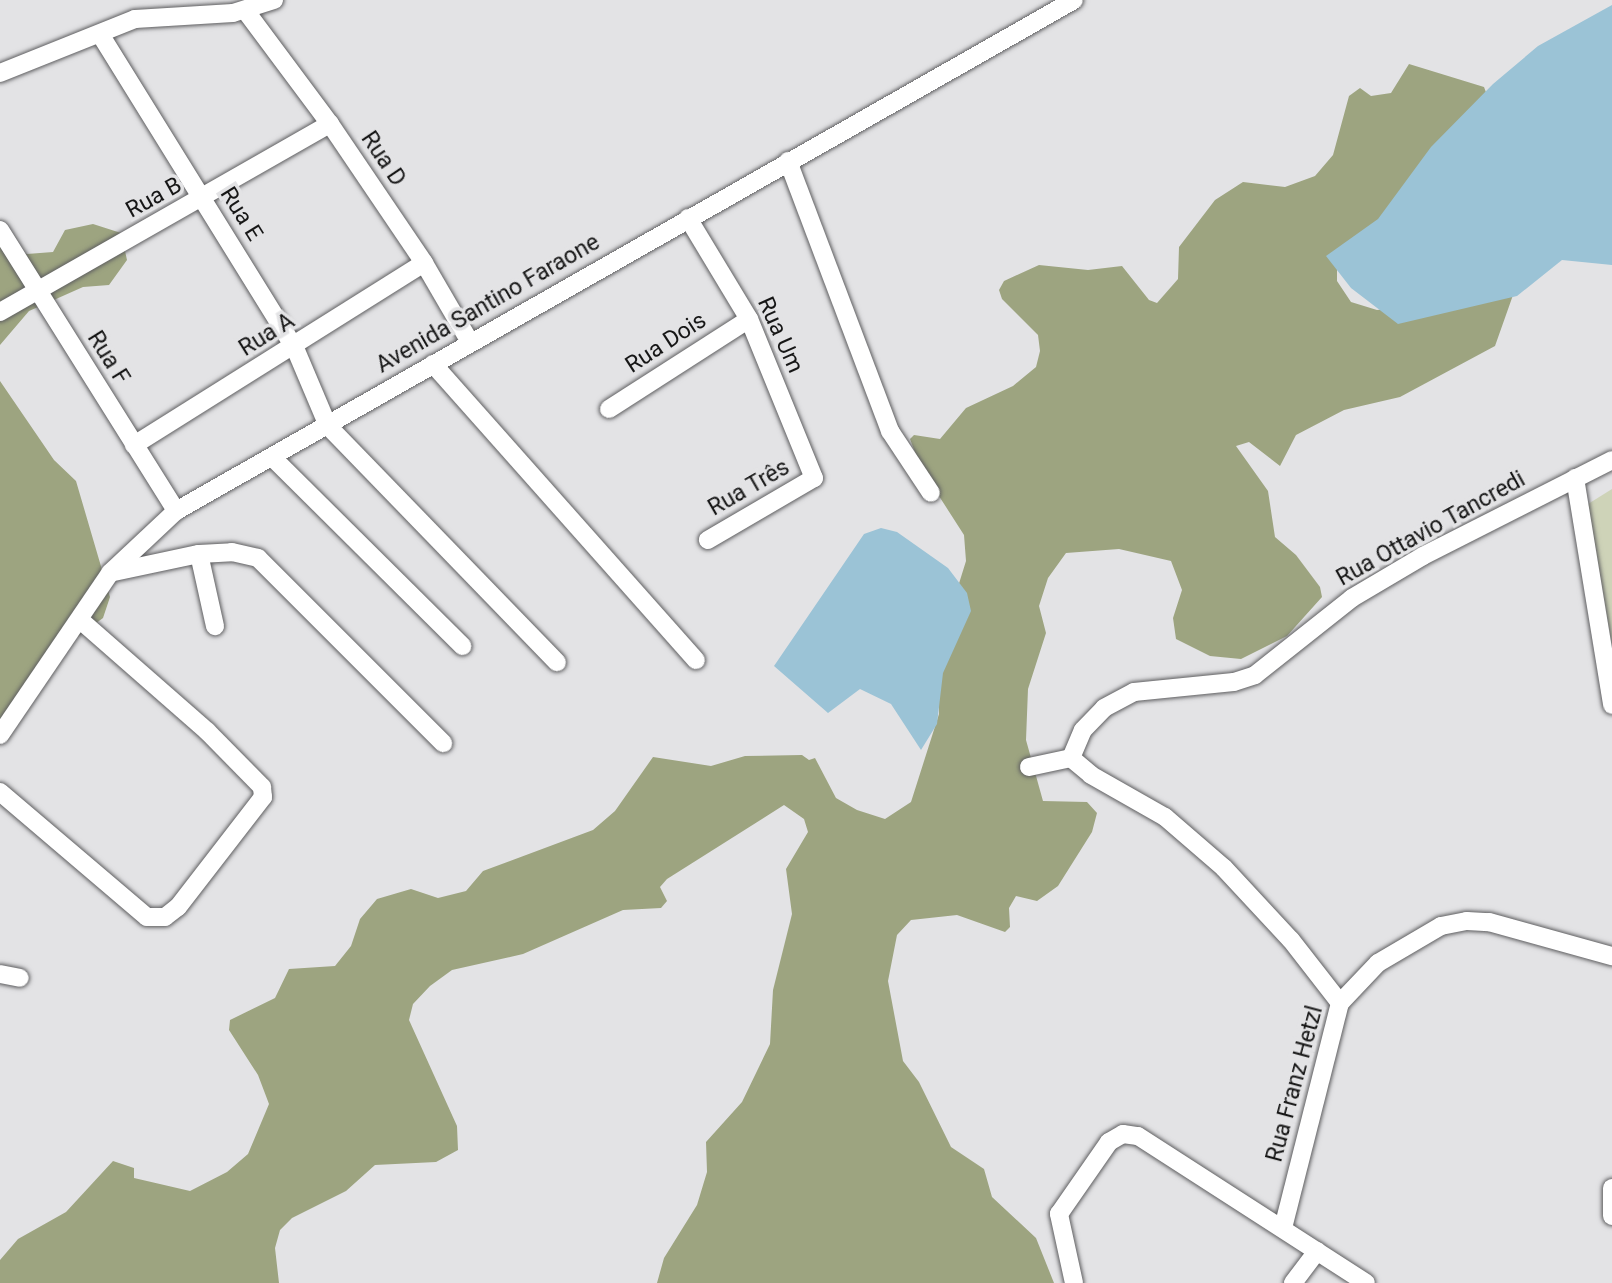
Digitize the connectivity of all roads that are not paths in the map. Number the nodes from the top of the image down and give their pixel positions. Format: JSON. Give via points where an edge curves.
{"nodes":[{"id":1,"x":274,"y":0,"type":"edge"},
{"id":2,"x":1074,"y":0,"type":"edge"},
{"id":3,"x":245,"y":10,"type":"junction"},
{"id":4,"x":100,"y":34,"type":"junction"},
{"id":5,"x":0,"y":73,"type":"edge"},
{"id":6,"x":330,"y":124,"type":"junction"},
{"id":7,"x":788,"y":161,"type":"junction"},
{"id":8,"x":203,"y":199,"type":"junction"},
{"id":9,"x":688,"y":218,"type":"junction"},
{"id":10,"x":0,"y":230,"type":"edge"},
{"id":11,"x":424,"y":263,"type":"junction"},
{"id":12,"x":37,"y":291,"type":"junction"},
{"id":13,"x":0,"y":312,"type":"edge"},
{"id":14,"x":749,"y":318,"type":"junction"},
{"id":15,"x":470,"y":342,"type":"junction"},
{"id":16,"x":295,"y":348,"type":"junction"},
{"id":17,"x":433,"y":364,"type":"junction"},
{"id":18,"x":609,"y":410,"type":"dead end"},
{"id":19,"x":328,"y":426,"type":"junction"},
{"id":20,"x":134,"y":445,"type":"junction"},
{"id":21,"x":273,"y":458,"type":"junction"},
{"id":22,"x":1612,"y":460,"type":"edge"},
{"id":23,"x":814,"y":478,"type":"joint"},
{"id":24,"x":1575,"y":478,"type":"junction"},
{"id":25,"x":930,"y":493,"type":"dead end"},
{"id":26,"x":176,"y":511,"type":"junction"},
{"id":27,"x":708,"y":540,"type":"dead end"},
{"id":28,"x":199,"y":554,"type":"junction"},
{"id":29,"x":110,"y":573,"type":"junction"},
{"id":30,"x":80,"y":620,"type":"junction"},
{"id":31,"x":215,"y":626,"type":"dead end"},
{"id":32,"x":462,"y":646,"type":"dead end"},
{"id":33,"x":696,"y":660,"type":"dead end"},
{"id":34,"x":557,"y":662,"type":"dead end"},
{"id":35,"x":1612,"y":705,"type":"edge"},
{"id":36,"x":0,"y":735,"type":"edge"},
{"id":37,"x":443,"y":743,"type":"dead end"},
{"id":38,"x":1071,"y":758,"type":"junction"},
{"id":39,"x":1029,"y":767,"type":"dead end"},
{"id":40,"x":0,"y":792,"type":"edge"},
{"id":41,"x":1612,"y":956,"type":"edge"},
{"id":42,"x":0,"y":974,"type":"edge"},
{"id":43,"x":20,"y":978,"type":"dead end"},
{"id":44,"x":1340,"y":1003,"type":"junction"},
{"id":45,"x":1612,"y":1188,"type":"edge"},
{"id":46,"x":1612,"y":1216,"type":"edge"},
{"id":47,"x":1283,"y":1228,"type":"junction"},
{"id":48,"x":1317,"y":1251,"type":"junction"},
{"id":49,"x":1074,"y":1283,"type":"edge"},
{"id":50,"x":1293,"y":1283,"type":"edge"},
{"id":51,"x":1366,"y":1283,"type":"edge"}],
"edges":[{"from":1,"to":3,"type":"street"},
{"from":2,"to":7,"type":"street","name":"Avenida Santino Faraone"},
{"from":3,"to":4,"type":"street","via":[[135,19]]},
{"from":3,"to":6,"type":"street","name":"Rua D"},
{"from":4,"to":5,"type":"street"},
{"from":4,"to":8,"type":"street","name":"Rua E"},
{"from":6,"to":8,"type":"street","name":"Rua B"},
{"from":6,"to":11,"type":"street","name":"Rua D"},
{"from":7,"to":9,"type":"street","name":"Avenida Santino Faraone"},
{"from":7,"to":25,"type":"street","via":[[890,431]]},
{"from":8,"to":12,"type":"street","name":"Rua B"},
{"from":8,"to":16,"type":"street","name":"Rua E"},
{"from":9,"to":14,"type":"street","name":"Rua Um"},
{"from":9,"to":15,"type":"street","name":"Avenida Santino Faraone"},
{"from":10,"to":12,"type":"street","name":"Rua F"},
{"from":11,"to":15,"type":"street","name":"Rua D"},
{"from":11,"to":16,"type":"street","name":"Rua A"},
{"from":12,"to":13,"type":"street","name":"Rua B"},
{"from":12,"to":20,"type":"street","name":"Rua F"},
{"from":14,"to":18,"type":"street","name":"Rua Dois"},
{"from":14,"to":23,"type":"street","name":"Rua Um"},
{"from":15,"to":17,"type":"street","name":"Avenida Santino Faraone"},
{"from":16,"to":19,"type":"street","name":"Rua E"},
{"from":16,"to":20,"type":"street","name":"Rua A"},
{"from":17,"to":19,"type":"street","name":"Avenida Santino Faraone"},
{"from":17,"to":33,"type":"street"},
{"from":19,"to":21,"type":"street","name":"Avenida Santino Faraone"},
{"from":19,"to":34,"type":"street"},
{"from":20,"to":26,"type":"street","name":"Rua F"},
{"from":21,"to":26,"type":"street","name":"Avenida Santino Faraone"},
{"from":21,"to":32,"type":"street"},
{"from":22,"to":24,"type":"street","name":"Rua Ottavio Tancredi"},
{"from":23,"to":27,"type":"street","name":"Rua Três"},
{"from":24,"to":35,"type":"street"},
{"from":24,"to":38,"type":"street","name":"Rua Ottavio Tancredi","via":[[1352,598],[1255,675],[1234,682],[1134,692],[1104,708],[1083,730]]},
{"from":26,"to":29,"type":"street","name":"Avenida Santino Faraone"},
{"from":28,"to":29,"type":"street"},
{"from":28,"to":31,"type":"street"},
{"from":28,"to":37,"type":"street","via":[[232,552],[258,558]]},
{"from":29,"to":30,"type":"street","name":"Avenida Santino Faraone"},
{"from":30,"to":36,"type":"street","name":"Avenida Santino Faraone"},
{"from":30,"to":40,"type":"street","via":[[207,731],[262,787],[263,797],[178,907],[165,917],[147,918]]},
{"from":38,"to":39,"type":"street"},
{"from":38,"to":44,"type":"street","via":[[1091,775],[1165,817],[1224,869],[1292,940]]},
{"from":41,"to":44,"type":"street","name":"Rua Franz Hetzl","via":[[1489,922],[1441,926],[1378,964]]},
{"from":42,"to":43,"type":"street"},
{"from":44,"to":47,"type":"street","name":"Rua Franz Hetzl"},
{"from":45,"to":46,"type":"street"},
{"from":47,"to":48,"type":"street"},
{"from":47,"to":49,"type":"street","via":[[1138,1136],[1123,1134],[1109,1142],[1059,1214]]},
{"from":48,"to":50,"type":"street"},
{"from":48,"to":51,"type":"street"}]}
